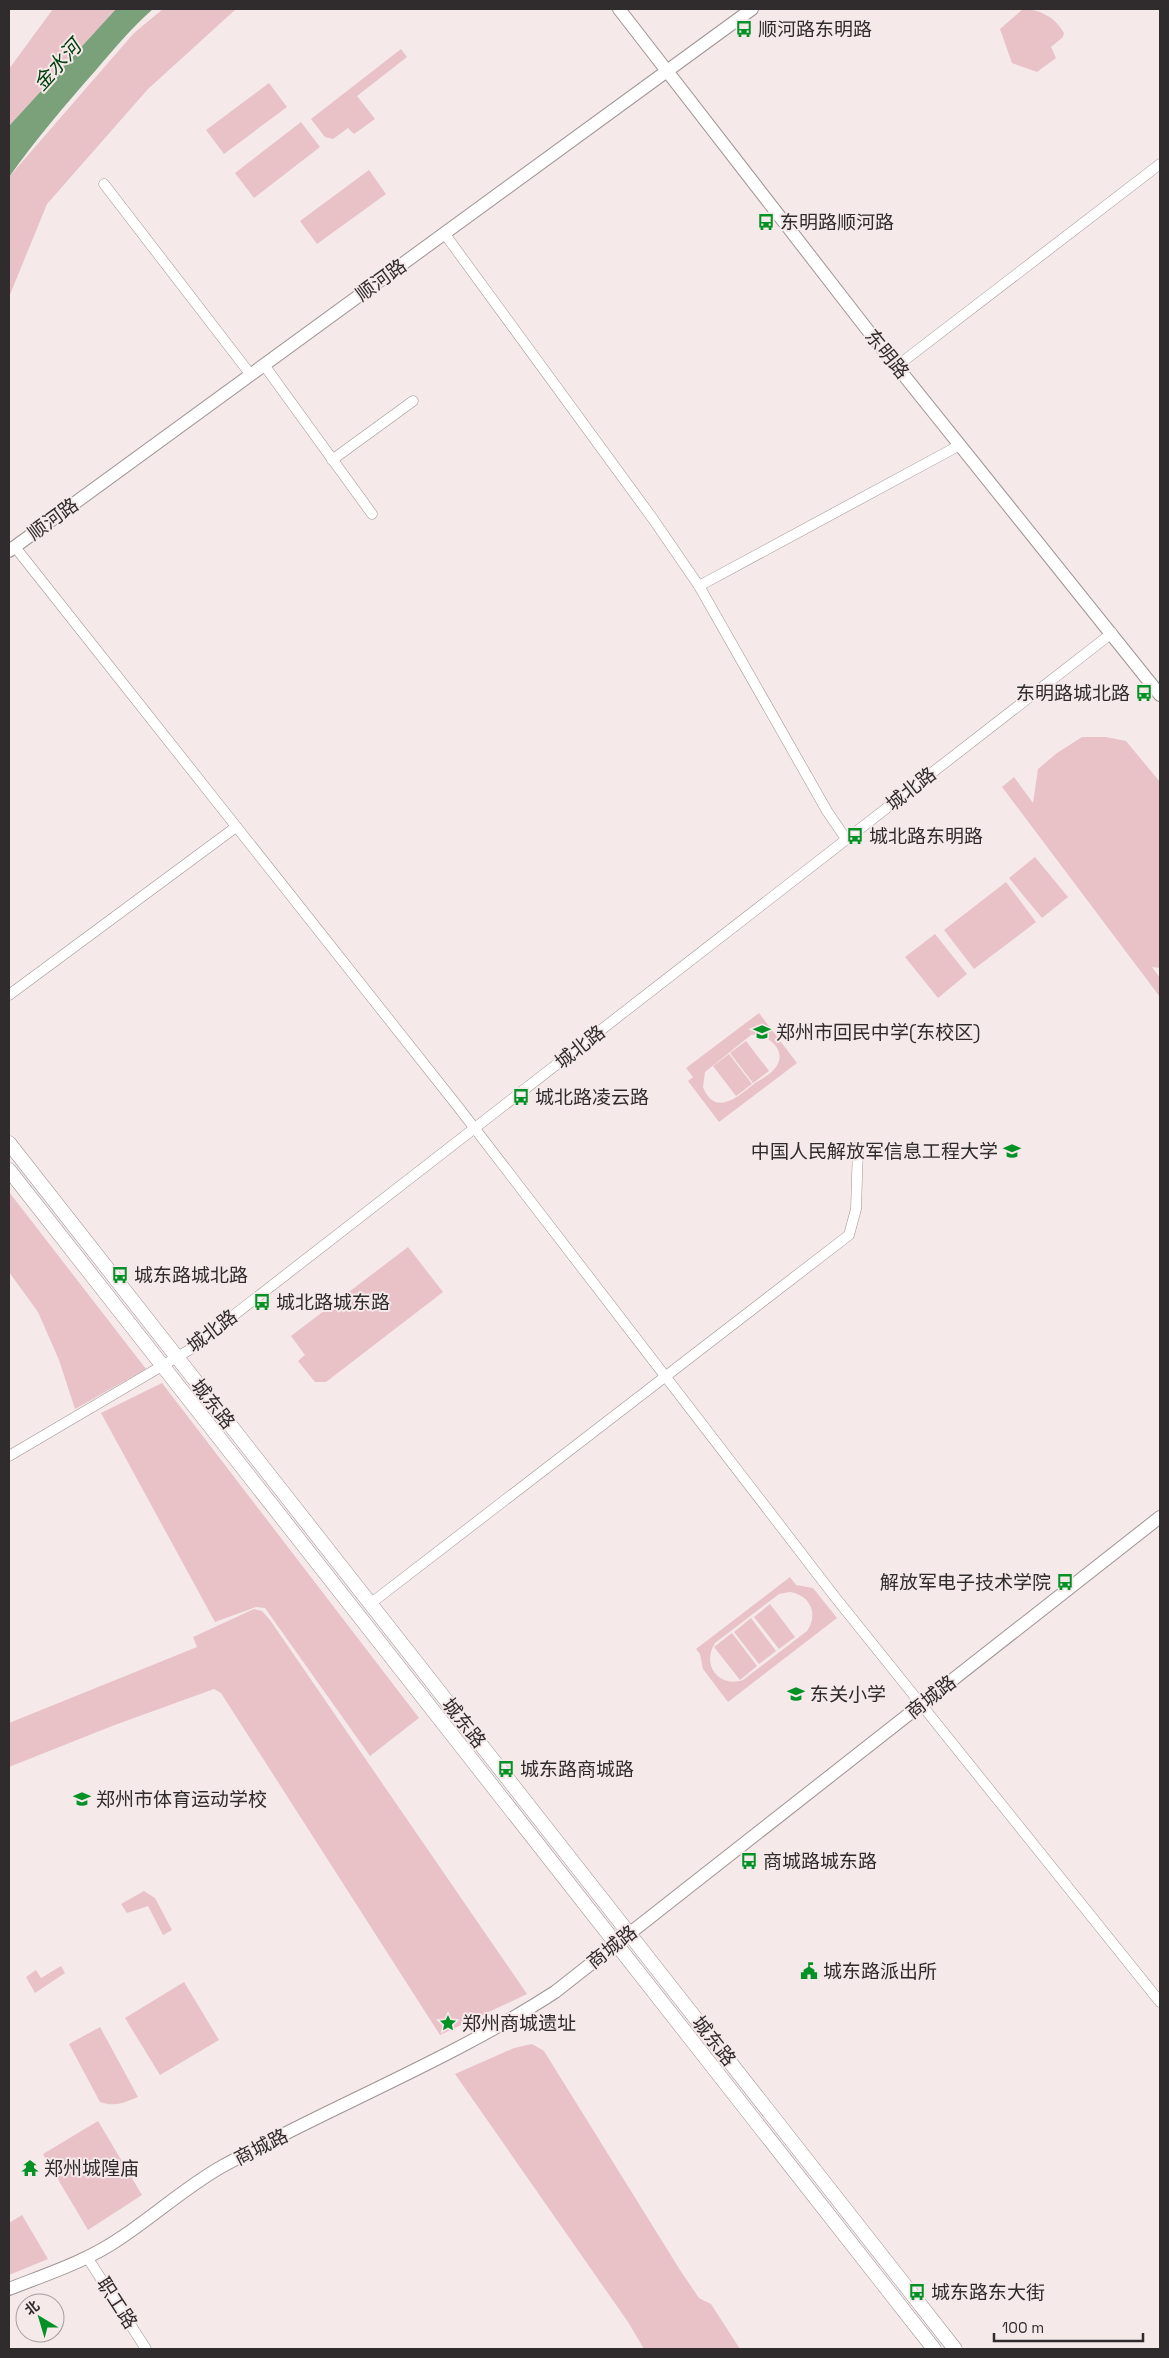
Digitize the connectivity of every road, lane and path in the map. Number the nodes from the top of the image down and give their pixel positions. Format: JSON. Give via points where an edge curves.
{"nodes":[{"id":1,"x":620,"y":9,"type":"edge"},
{"id":2,"x":752,"y":9,"type":"edge"},
{"id":3,"x":667,"y":71,"type":"junction"},
{"id":4,"x":1160,"y":164,"type":"edge"},
{"id":5,"x":104,"y":184,"type":"dead end"},
{"id":6,"x":444,"y":233,"type":"junction"},
{"id":7,"x":264,"y":365,"type":"junction"},
{"id":8,"x":896,"y":366,"type":"junction"},
{"id":9,"x":251,"y":375,"type":"junction"},
{"id":10,"x":413,"y":400,"type":"dead end"},
{"id":11,"x":960,"y":445,"type":"junction"},
{"id":12,"x":332,"y":460,"type":"junction"},
{"id":13,"x":372,"y":514,"type":"dead end"},
{"id":14,"x":12,"y":549,"type":"edge"},
{"id":15,"x":699,"y":586,"type":"junction"},
{"id":16,"x":1112,"y":633,"type":"junction"},
{"id":17,"x":1160,"y":695,"type":"edge"},
{"id":18,"x":236,"y":827,"type":"junction"},
{"id":19,"x":846,"y":840,"type":"junction"},
{"id":20,"x":9,"y":995,"type":"edge"},
{"id":21,"x":474,"y":1128,"type":"junction"},
{"id":22,"x":9,"y":1144,"type":"edge"},
{"id":23,"x":858,"y":1147,"type":"dead end"},
{"id":24,"x":9,"y":1170,"type":"edge"},
{"id":25,"x":177,"y":1357,"type":"junction"},
{"id":26,"x":163,"y":1366,"type":"junction"},
{"id":27,"x":666,"y":1376,"type":"junction"},
{"id":28,"x":9,"y":1456,"type":"edge"},
{"id":29,"x":1160,"y":1517,"type":"edge"},
{"id":30,"x":370,"y":1604,"type":"junction"},
{"id":31,"x":922,"y":1704,"type":"junction"},
{"id":32,"x":629,"y":1934,"type":"junction"},
{"id":33,"x":616,"y":1944,"type":"junction"},
{"id":34,"x":1160,"y":2002,"type":"edge"},
{"id":35,"x":87,"y":2257,"type":"junction"},
{"id":36,"x":9,"y":2289,"type":"edge"},
{"id":37,"x":146,"y":2349,"type":"edge"},
{"id":38,"x":934,"y":2349,"type":"edge"},
{"id":39,"x":955,"y":2349,"type":"edge"}],
"edges":[{"from":1,"to":3,"type":"street","name":"东明路"},
{"from":2,"to":3,"type":"street","name":"顺河路"},
{"from":3,"to":6,"type":"street","name":"顺河路"},
{"from":3,"to":8,"type":"street","name":"东明路"},
{"from":4,"to":8,"type":"street"},
{"from":5,"to":9,"type":"street"},
{"from":6,"to":7,"type":"street","name":"顺河路"},
{"from":6,"to":15,"type":"street"},
{"from":7,"to":9,"type":"street","name":"顺河路"},
{"from":7,"to":12,"type":"street"},
{"from":8,"to":11,"type":"street","name":"东明路"},
{"from":9,"to":14,"type":"street","name":"顺河路"},
{"from":10,"to":12,"type":"street"},
{"from":11,"to":15,"type":"street"},
{"from":11,"to":16,"type":"street","name":"东明路"},
{"from":12,"to":13,"type":"street"},
{"from":14,"to":18,"type":"street"},
{"from":15,"to":19,"type":"street"},
{"from":16,"to":17,"type":"street","name":"东明路"},
{"from":16,"to":19,"type":"street","name":"城北路"},
{"from":18,"to":20,"type":"street"},
{"from":18,"to":21,"type":"street"},
{"from":19,"to":21,"type":"street","name":"城北路"},
{"from":21,"to":25,"type":"street","name":"城北路"},
{"from":21,"to":27,"type":"street"},
{"from":22,"to":25,"type":"main road","name":"城东路"},
{"from":23,"to":27,"type":"street","via":[[856,1209],[848,1235]]},
{"from":24,"to":26,"type":"main road","name":"城东路"},
{"from":25,"to":26,"type":"street","name":"城北路"},
{"from":25,"to":30,"type":"main road","name":"城东路"},
{"from":26,"to":28,"type":"street","name":"城北路"},
{"from":26,"to":33,"type":"main road","name":"城东路"},
{"from":27,"to":30,"type":"street"},
{"from":27,"to":31,"type":"street","via":[[835,1597]]},
{"from":29,"to":31,"type":"street","name":"商城路"},
{"from":30,"to":32,"type":"main road","name":"城东路"},
{"from":31,"to":32,"type":"street","name":"商城路"},
{"from":31,"to":34,"type":"street"},
{"from":32,"to":33,"type":"street","name":"商城路"},
{"from":32,"to":39,"type":"main road","name":"城东路"},
{"from":33,"to":35,"type":"street","name":"商城路","via":[[555,1992],[517,2016],[219,2168],[121,2238]]},
{"from":33,"to":38,"type":"main road","name":"城东路"},
{"from":35,"to":36,"type":"street","name":"商城路"},
{"from":35,"to":37,"type":"street","name":"职工路"}]}
